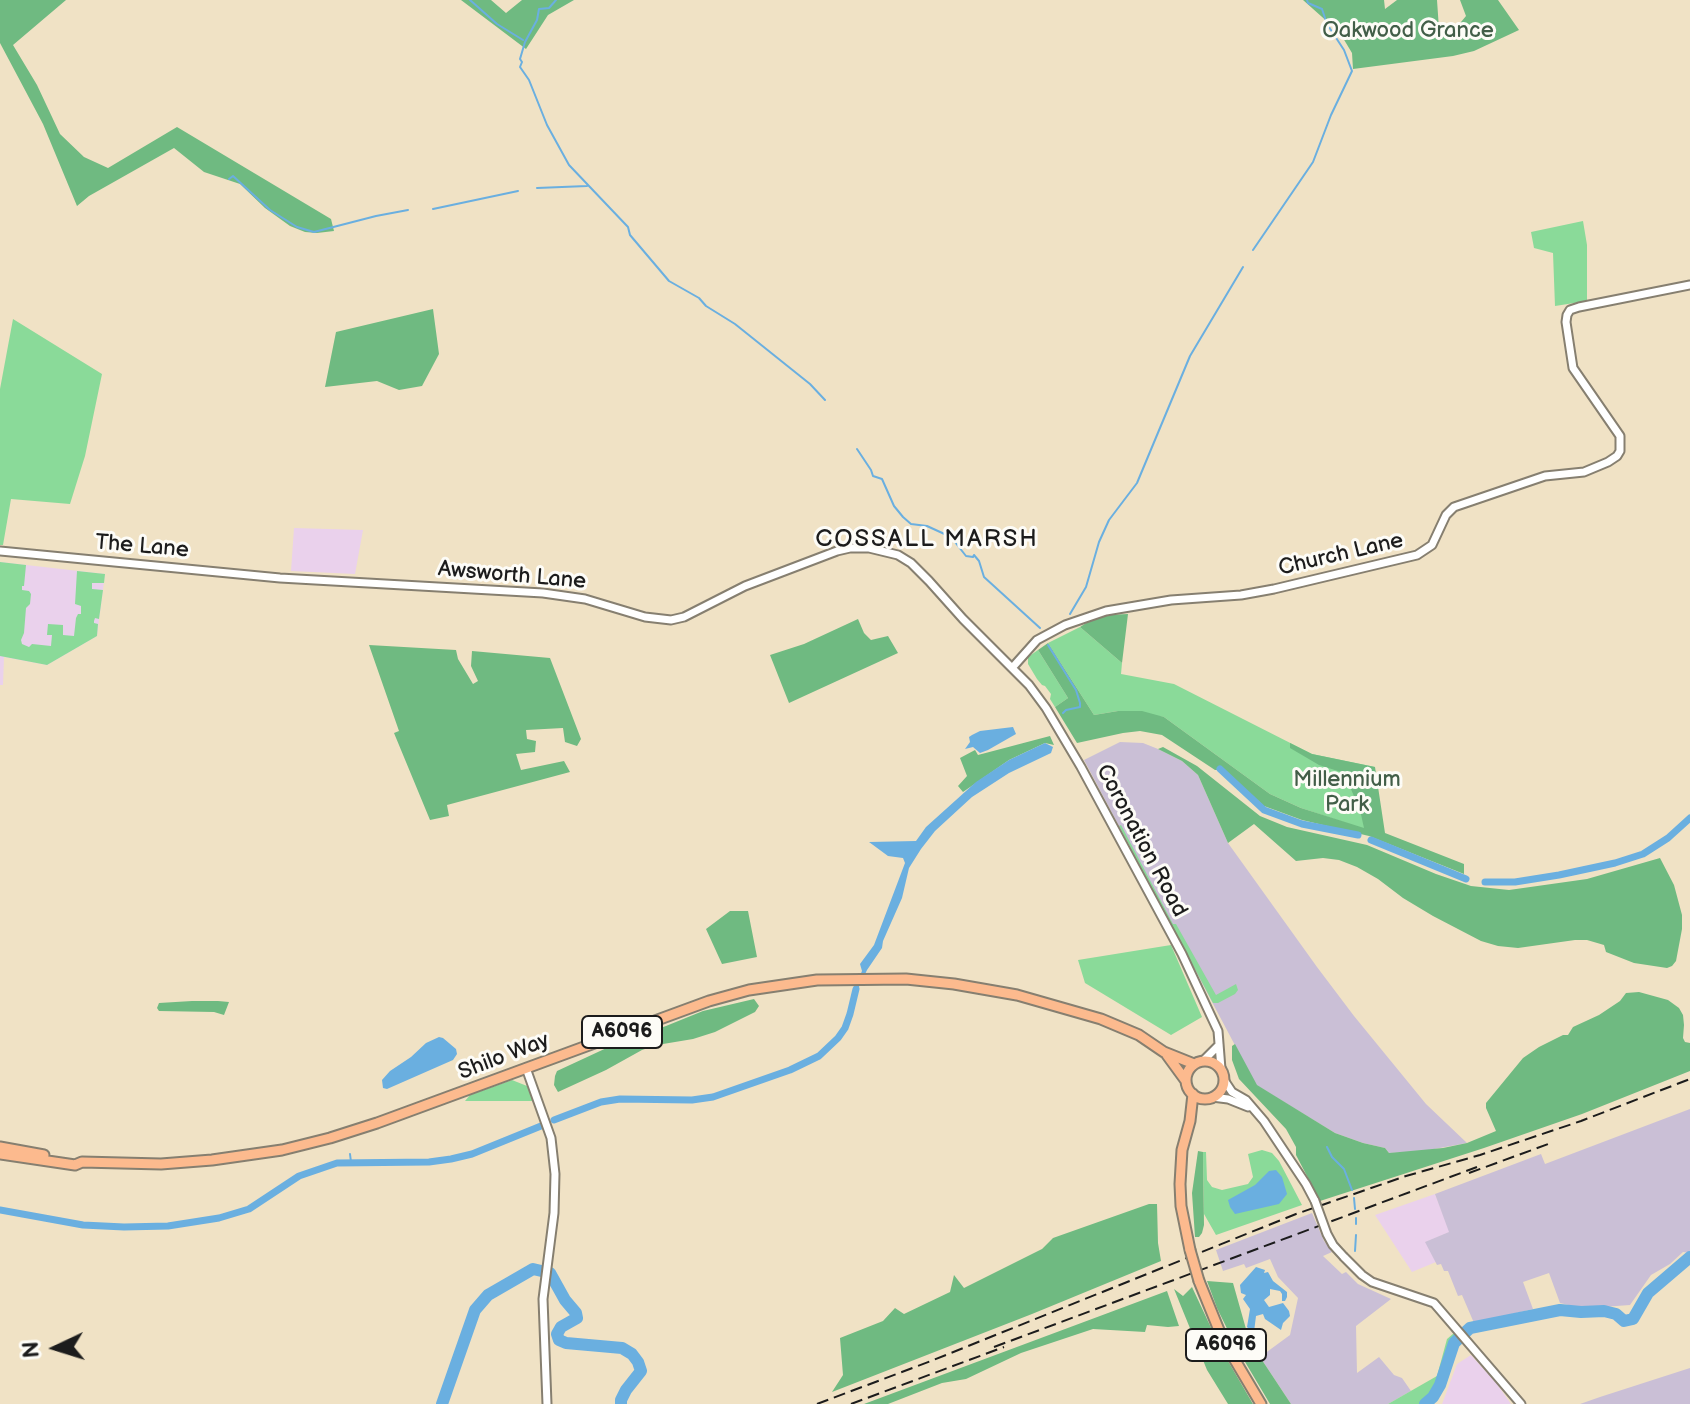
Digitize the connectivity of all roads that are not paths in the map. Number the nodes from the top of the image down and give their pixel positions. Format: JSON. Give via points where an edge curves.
{"nodes":[{"id":1,"x":1690,"y":285,"type":"edge"},
{"id":2,"x":0,"y":551,"type":"edge"},
{"id":3,"x":280,"y":578,"type":"joint"},
{"id":4,"x":1012,"y":668,"type":"junction"},
{"id":5,"x":1220,"y":1043,"type":"junction"},
{"id":6,"x":1164,"y":1052,"type":"junction"},
{"id":7,"x":1198,"y":1063,"type":"junction"},
{"id":8,"x":526,"y":1068,"type":"junction"},
{"id":9,"x":1221,"y":1069,"type":"junction"},
{"id":10,"x":1224,"y":1080,"type":"junction"},
{"id":11,"x":1186,"y":1081,"type":"junction"},
{"id":12,"x":1193,"y":1094,"type":"junction"},
{"id":13,"x":1210,"y":1098,"type":"junction"},
{"id":14,"x":1254,"y":1109,"type":"junction"},
{"id":15,"x":1190,"y":1121,"type":"junction"},
{"id":16,"x":0,"y":1147,"type":"edge"},
{"id":17,"x":0,"y":1154,"type":"edge"},
{"id":18,"x":82,"y":1162,"type":"junction"},
{"id":19,"x":547,"y":1404,"type":"edge"},
{"id":20,"x":1261,"y":1404,"type":"edge"},
{"id":21,"x":1521,"y":1404,"type":"edge"}],
"edges":[{"from":1,"to":4,"type":"street","name":"Church Lane","via":[[1579,307],[1567,315],[1573,368],[1620,436],[1620,451],[1608,462],[1463,502],[1446,515],[1432,545],[1417,555],[1241,595],[1106,611],[1037,640]]},
{"from":2,"to":3,"type":"street","name":"The Lane"},
{"from":3,"to":4,"type":"street","name":"Awsworth Lane","via":[[543,593],[671,620],[815,557],[869,548],[911,563]]},
{"from":4,"to":5,"type":"street","name":"Coronation Road","via":[[1041,701],[1081,767],[1182,954]]},
{"from":5,"to":7,"type":"street"},
{"from":5,"to":9,"type":"street","name":"Coronation Road"},
{"from":6,"to":7,"type":"main road","name":"Shilo Way","number":"A6096"},
{"from":6,"to":8,"type":"main road","name":"Shilo Way","number":"A6096","via":[[1101,1019],[1038,1000],[954,984],[849,978],[732,994]]},
{"from":6,"to":11,"type":"main road","name":"Shilo Way","number":"A6096"},
{"from":7,"to":9,"type":"main road"},
{"from":7,"to":11,"type":"main road"},
{"from":8,"to":18,"type":"main road","name":"Shilo Way","number":"A6096","via":[[377,1123],[282,1150],[187,1163]]},
{"from":8,"to":19,"type":"street","via":[[553,1151],[555,1193],[543,1313]]},
{"from":9,"to":10,"type":"main road"},
{"from":10,"to":13,"type":"main road"},
{"from":10,"to":14,"type":"street"},
{"from":11,"to":12,"type":"main road"},
{"from":12,"to":13,"type":"main road"},
{"from":12,"to":15,"type":"main road","number":"A6096"},
{"from":13,"to":14,"type":"street"},
{"from":13,"to":15,"type":"main road","number":"A6096"},
{"from":14,"to":21,"type":"street","bridge":true,"via":[[1315,1201],[1333,1245],[1372,1282],[1434,1303]]},
{"from":15,"to":20,"type":"main road","number":"A6096","bridge":true,"via":[[1180,1184],[1190,1250],[1223,1340]]},
{"from":16,"to":18,"type":"main road","name":"Shilo Way","number":"A6096"},
{"from":17,"to":18,"type":"main road","name":"Shilo Way","number":"A6096"}]}
